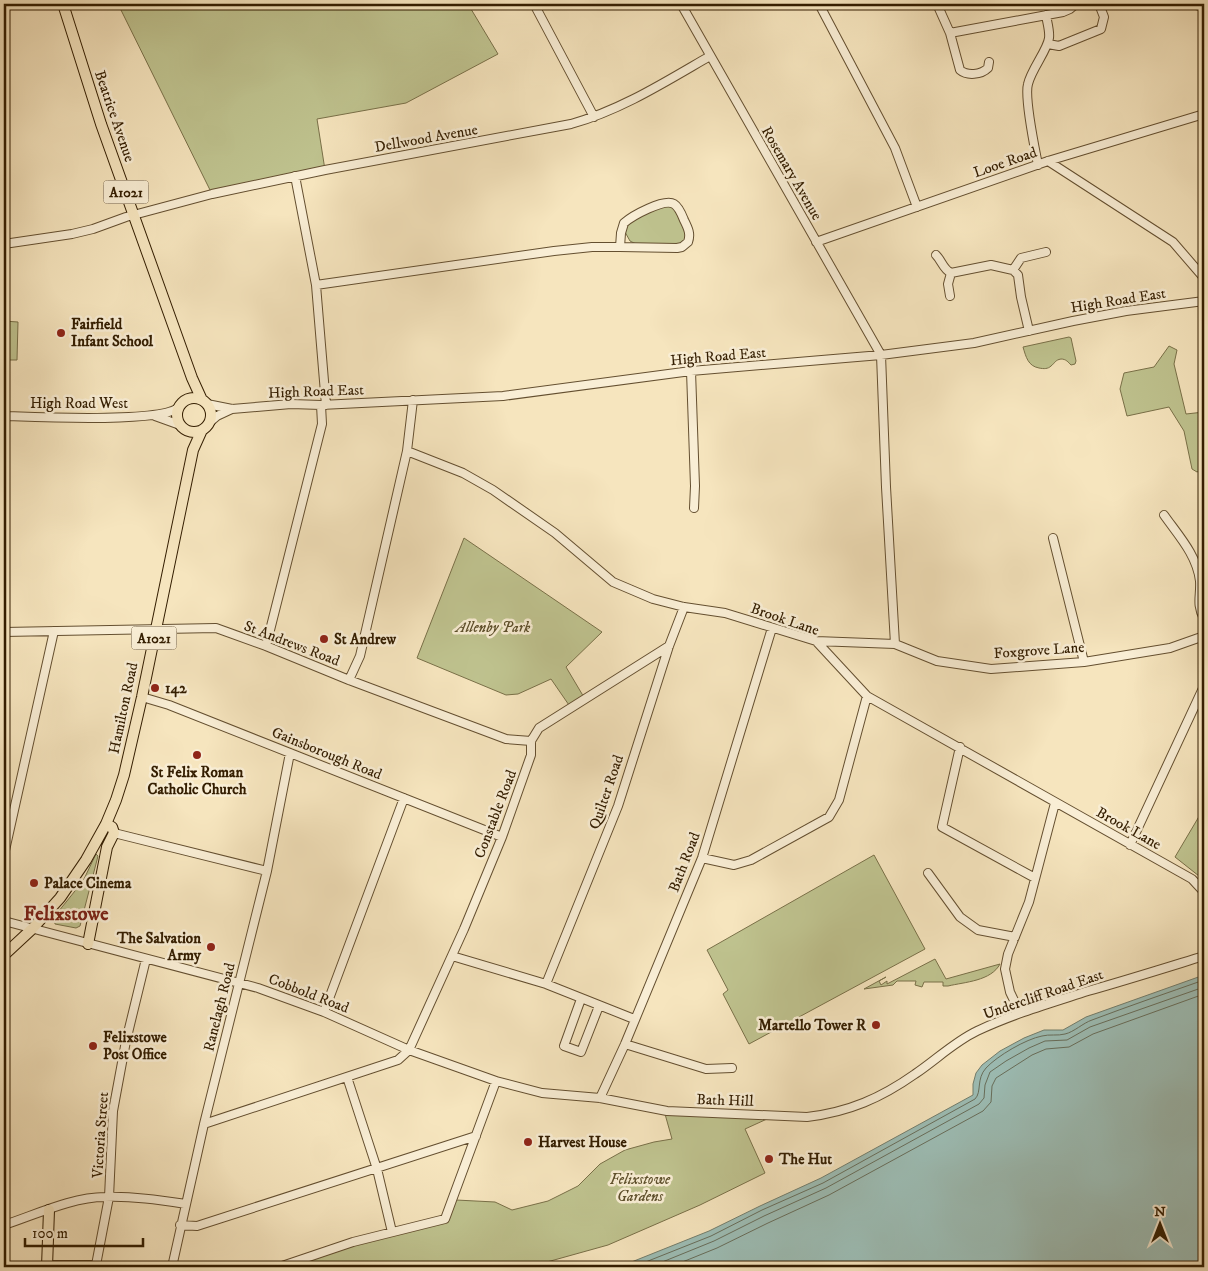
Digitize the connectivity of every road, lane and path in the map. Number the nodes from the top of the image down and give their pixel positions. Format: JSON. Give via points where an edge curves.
{"nodes":[{"id":1,"x":63,"y":4,"type":"edge"},
{"id":2,"x":534,"y":4,"type":"edge"},
{"id":3,"x":681,"y":4,"type":"edge"},
{"id":4,"x":819,"y":4,"type":"edge"},
{"id":5,"x":937,"y":4,"type":"edge"},
{"id":6,"x":1076,"y":4,"type":"edge"},
{"id":7,"x":1099,"y":4,"type":"edge"},
{"id":8,"x":1191,"y":4,"type":"edge"},
{"id":9,"x":1204,"y":7,"type":"edge"},
{"id":10,"x":1046,"y":15,"type":"junction"},
{"id":11,"x":950,"y":33,"type":"junction"},
{"id":12,"x":1048,"y":44,"type":"junction"},
{"id":13,"x":710,"y":56,"type":"junction"},
{"id":14,"x":989,"y":62,"type":"dead end"},
{"id":15,"x":1204,"y":114,"type":"edge"},
{"id":16,"x":594,"y":117,"type":"junction"},
{"id":17,"x":1048,"y":162,"type":"junction"},
{"id":18,"x":1038,"y":165,"type":"junction"},
{"id":19,"x":295,"y":176,"type":"junction"},
{"id":20,"x":917,"y":207,"type":"junction"},
{"id":21,"x":134,"y":214,"type":"junction"},
{"id":22,"x":816,"y":242,"type":"junction"},
{"id":23,"x":4,"y":244,"type":"edge"},
{"id":24,"x":620,"y":247,"type":"junction"},
{"id":25,"x":1046,"y":252,"type":"dead end"},
{"id":26,"x":936,"y":255,"type":"dead end"},
{"id":27,"x":1013,"y":270,"type":"junction"},
{"id":28,"x":951,"y":273,"type":"junction"},
{"id":29,"x":1204,"y":278,"type":"edge"},
{"id":30,"x":316,"y":284,"type":"junction"},
{"id":31,"x":950,"y":296,"type":"dead end"},
{"id":32,"x":1204,"y":301,"type":"edge"},
{"id":33,"x":1029,"y":331,"type":"junction"},
{"id":34,"x":881,"y":355,"type":"junction"},
{"id":35,"x":691,"y":371,"type":"junction"},
{"id":36,"x":192,"y":378,"type":"junction"},
{"id":37,"x":413,"y":400,"type":"junction"},
{"id":38,"x":205,"y":402,"type":"junction"},
{"id":39,"x":181,"y":404,"type":"junction"},
{"id":40,"x":323,"y":405,"type":"junction"},
{"id":41,"x":232,"y":409,"type":"junction"},
{"id":42,"x":4,"y":416,"type":"edge"},
{"id":43,"x":155,"y":416,"type":"junction"},
{"id":44,"x":210,"y":422,"type":"junction"},
{"id":45,"x":182,"y":427,"type":"junction"},
{"id":46,"x":202,"y":430,"type":"junction"},
{"id":47,"x":194,"y":450,"type":"junction"},
{"id":48,"x":407,"y":451,"type":"junction"},
{"id":49,"x":694,"y":508,"type":"dead end"},
{"id":50,"x":1164,"y":515,"type":"dead end"},
{"id":51,"x":1053,"y":538,"type":"dead end"},
{"id":52,"x":684,"y":606,"type":"junction"},
{"id":53,"x":1204,"y":619,"type":"edge"},
{"id":54,"x":772,"y":628,"type":"junction"},
{"id":55,"x":156,"y":629,"type":"junction"},
{"id":56,"x":54,"y":631,"type":"junction"},
{"id":57,"x":4,"y":632,"type":"edge"},
{"id":58,"x":1204,"y":636,"type":"edge"},
{"id":59,"x":816,"y":641,"type":"junction"},
{"id":60,"x":895,"y":644,"type":"junction"},
{"id":61,"x":266,"y":646,"type":"junction"},
{"id":62,"x":669,"y":646,"type":"junction"},
{"id":63,"x":1084,"y":662,"type":"junction"},
{"id":64,"x":349,"y":680,"type":"junction"},
{"id":65,"x":1204,"y":686,"type":"edge"},
{"id":66,"x":867,"y":696,"type":"junction"},
{"id":67,"x":142,"y":697,"type":"junction"},
{"id":68,"x":531,"y":740,"type":"junction"},
{"id":69,"x":960,"y":747,"type":"junction"},
{"id":70,"x":290,"y":753,"type":"junction"},
{"id":71,"x":404,"y":798,"type":"junction"},
{"id":72,"x":1055,"y":803,"type":"junction"},
{"id":73,"x":106,"y":824,"type":"junction"},
{"id":74,"x":114,"y":833,"type":"junction"},
{"id":75,"x":502,"y":837,"type":"junction"},
{"id":76,"x":1130,"y":845,"type":"junction"},
{"id":77,"x":4,"y":855,"type":"edge"},
{"id":78,"x":702,"y":858,"type":"junction"},
{"id":79,"x":267,"y":871,"type":"junction"},
{"id":80,"x":928,"y":873,"type":"dead end"},
{"id":81,"x":1034,"y":878,"type":"junction"},
{"id":82,"x":1204,"y":892,"type":"edge"},
{"id":83,"x":4,"y":921,"type":"edge"},
{"id":84,"x":32,"y":929,"type":"junction"},
{"id":85,"x":1015,"y":937,"type":"junction"},
{"id":86,"x":88,"y":944,"type":"junction"},
{"id":87,"x":4,"y":955,"type":"edge"},
{"id":88,"x":452,"y":956,"type":"junction"},
{"id":89,"x":1204,"y":956,"type":"edge"},
{"id":90,"x":146,"y":959,"type":"junction"},
{"id":91,"x":239,"y":982,"type":"junction"},
{"id":92,"x":546,"y":984,"type":"junction"},
{"id":93,"x":581,"y":999,"type":"junction"},
{"id":94,"x":599,"y":1006,"type":"junction"},
{"id":95,"x":324,"y":1012,"type":"junction"},
{"id":96,"x":1020,"y":1013,"type":"junction"},
{"id":97,"x":634,"y":1019,"type":"junction"},
{"id":98,"x":625,"y":1044,"type":"junction"},
{"id":99,"x":409,"y":1050,"type":"junction"},
{"id":100,"x":732,"y":1068,"type":"dead end"},
{"id":101,"x":347,"y":1077,"type":"junction"},
{"id":102,"x":496,"y":1081,"type":"junction"},
{"id":103,"x":600,"y":1098,"type":"junction"},
{"id":104,"x":849,"y":1109,"type":"joint"},
{"id":105,"x":204,"y":1124,"type":"junction"},
{"id":106,"x":476,"y":1136,"type":"junction"},
{"id":107,"x":377,"y":1170,"type":"junction"},
{"id":108,"x":109,"y":1197,"type":"junction"},
{"id":109,"x":186,"y":1204,"type":"junction"},
{"id":110,"x":49,"y":1210,"type":"junction"},
{"id":111,"x":4,"y":1225,"type":"edge"},
{"id":112,"x":180,"y":1225,"type":"junction"},
{"id":113,"x":392,"y":1232,"type":"junction"},
{"id":114,"x":47,"y":1266,"type":"edge"},
{"id":115,"x":172,"y":1267,"type":"edge"},
{"id":116,"x":279,"y":1267,"type":"edge"}],
"edges":[{"from":1,"to":21,"type":"main road","name":"Beatrice Avenue","number":"A1021","via":[[100,124]]},
{"from":2,"to":16,"type":"street"},
{"from":3,"to":13,"type":"street","name":"Rosemary Avenue"},
{"from":4,"to":20,"type":"street","via":[[895,148]]},
{"from":5,"to":11,"type":"street"},
{"from":6,"to":10,"type":"street","via":[[1066,11]]},
{"from":7,"to":12,"type":"street","via":[[1104,17],[1100,29],[1059,46]]},
{"from":8,"to":9,"type":"street"},
{"from":10,"to":11,"type":"street"},
{"from":10,"to":12,"type":"street","via":[[1050,36]]},
{"from":11,"to":14,"type":"street","via":[[961,72],[981,72],[988,68]]},
{"from":12,"to":18,"type":"street","via":[[1034,66],[1027,86]]},
{"from":13,"to":16,"type":"street","name":"Dellwood Avenue","via":[[630,101]]},
{"from":13,"to":22,"type":"street","name":"Rosemary Avenue"},
{"from":15,"to":17,"type":"street","name":"Looe Road"},
{"from":16,"to":19,"type":"street","name":"Dellwood Avenue","via":[[559,127]]},
{"from":17,"to":18,"type":"street","name":"Looe Road"},
{"from":17,"to":29,"type":"street","via":[[1173,242]]},
{"from":18,"to":20,"type":"street","name":"Looe Road"},
{"from":19,"to":21,"type":"street","name":"Dellwood Avenue"},
{"from":19,"to":30,"type":"street"},
{"from":20,"to":22,"type":"street","name":"Looe Road"},
{"from":21,"to":23,"type":"street","name":"Dellwood Avenue","via":[[72,234]]},
{"from":21,"to":36,"type":"main road","name":"Beatrice Avenue","number":"A1021"},
{"from":22,"to":34,"type":"street","name":"Rosemary Avenue"},
{"from":24,"to":24,"type":"street","via":[[624,223],[665,202],[678,207],[689,230],[688,242],[679,248]]},
{"from":24,"to":30,"type":"street","via":[[554,251]]},
{"from":25,"to":27,"type":"street","via":[[1021,258]]},
{"from":26,"to":28,"type":"street"},
{"from":27,"to":28,"type":"street","via":[[990,265]]},
{"from":27,"to":33,"type":"street","via":[[1018,275]]},
{"from":28,"to":31,"type":"street","via":[[948,284]]},
{"from":30,"to":40,"type":"street"},
{"from":32,"to":33,"type":"street","name":"High Road East","via":[[1126,311]]},
{"from":33,"to":34,"type":"street","name":"High Road East","via":[[974,343]]},
{"from":34,"to":35,"type":"street","name":"High Road East"},
{"from":34,"to":60,"type":"street"},
{"from":35,"to":37,"type":"street","name":"High Road East","via":[[503,396]]},
{"from":35,"to":49,"type":"street"},
{"from":36,"to":38,"type":"main road","name":"Beatrice Avenue","number":"A1021"},
{"from":36,"to":39,"type":"main road","via":[[190,391]]},
{"from":37,"to":40,"type":"street","name":"High Road East"},
{"from":37,"to":48,"type":"street"},
{"from":38,"to":39,"type":"main road","via":[[194,398]]},
{"from":38,"to":41,"type":"street","name":"High Road East"},
{"from":38,"to":44,"type":"main road","number":"A1021","via":[[211,411]]},
{"from":39,"to":43,"type":"street","name":"High Road West","via":[[172,412]]},
{"from":39,"to":45,"type":"main road","via":[[176,416]]},
{"from":40,"to":41,"type":"street","name":"High Road East"},
{"from":40,"to":61,"type":"street","via":[[322,424]]},
{"from":41,"to":44,"type":"street","name":"High Road East"},
{"from":42,"to":43,"type":"street","name":"High Road West"},
{"from":43,"to":45,"type":"street","name":"High Road West"},
{"from":44,"to":46,"type":"main road","number":"A1021"},
{"from":45,"to":46,"type":"main road","via":[[191,432]]},
{"from":45,"to":47,"type":"main road"},
{"from":46,"to":47,"type":"main road","name":"Hamilton Road","number":"A1021"},
{"from":47,"to":55,"type":"main road","name":"Hamilton Road","number":"A1021"},
{"from":48,"to":52,"type":"street","name":"Brook Lane","via":[[463,473],[493,490],[555,533],[613,582],[653,599]]},
{"from":48,"to":64,"type":"street","via":[[360,656]]},
{"from":50,"to":53,"type":"street","via":[[1190,551],[1200,580],[1199,609]]},
{"from":51,"to":63,"type":"street"},
{"from":52,"to":54,"type":"street","name":"Brook Lane","via":[[726,613]]},
{"from":52,"to":62,"type":"street","name":"Quilter Road"},
{"from":54,"to":59,"type":"street","name":"Brook Lane"},
{"from":54,"to":78,"type":"street","name":"Bath Road"},
{"from":55,"to":56,"type":"street","name":"St Andrews Road"},
{"from":55,"to":61,"type":"street","name":"St Andrews Road","via":[[216,628]]},
{"from":55,"to":67,"type":"main road","name":"Hamilton Road","number":"A1021"},
{"from":56,"to":57,"type":"street","name":"St Andrews Road"},
{"from":56,"to":77,"type":"street"},
{"from":58,"to":63,"type":"street","name":"Foxgrove Lane","via":[[1170,648]]},
{"from":59,"to":60,"type":"street","name":"Foxgrove Lane"},
{"from":59,"to":66,"type":"street","name":"Brook Lane"},
{"from":60,"to":63,"type":"street","name":"Foxgrove Lane","via":[[937,661],[991,669]]},
{"from":61,"to":64,"type":"street","name":"St Andrews Road"},
{"from":62,"to":68,"type":"street","via":[[539,728]]},
{"from":62,"to":92,"type":"street","name":"Quilter Road","via":[[618,806]]},
{"from":64,"to":68,"type":"street","name":"St Andrews Road","via":[[506,739]]},
{"from":65,"to":76,"type":"street"},
{"from":66,"to":69,"type":"street","name":"Brook Lane"},
{"from":66,"to":78,"type":"street","via":[[839,800],[829,817],[751,860],[734,865]]},
{"from":67,"to":70,"type":"street","name":"Gainsborough Road"},
{"from":67,"to":73,"type":"main road","name":"Hamilton Road","number":"A1021","via":[[124,774]]},
{"from":68,"to":75,"type":"street","name":"Constable Road","via":[[531,755]]},
{"from":69,"to":72,"type":"street","name":"Brook Lane"},
{"from":69,"to":81,"type":"street","via":[[942,827]]},
{"from":70,"to":71,"type":"street","name":"Gainsborough Road"},
{"from":70,"to":79,"type":"street","name":"Ranelagh Road"},
{"from":71,"to":75,"type":"street","name":"Gainsborough Road"},
{"from":71,"to":95,"type":"street"},
{"from":72,"to":76,"type":"street","name":"Brook Lane"},
{"from":72,"to":81,"type":"street"},
{"from":73,"to":74,"type":"main road"},
{"from":73,"to":84,"type":"main road","name":"Hamilton Road","number":"A1021","via":[[74,879]]},
{"from":74,"to":79,"type":"street"},
{"from":74,"to":86,"type":"main road","via":[[107,847]]},
{"from":75,"to":88,"type":"street","name":"Constable Road"},
{"from":76,"to":82,"type":"street","name":"Brook Lane","via":[[1192,879]]},
{"from":78,"to":97,"type":"street","name":"Bath Road"},
{"from":79,"to":91,"type":"street","name":"Ranelagh Road"},
{"from":80,"to":85,"type":"street","via":[[960,917],[978,930]]},
{"from":81,"to":85,"type":"street","via":[[1029,902]]},
{"from":83,"to":84,"type":"street","name":"Cobbold Road"},
{"from":84,"to":86,"type":"street","name":"Cobbold Road"},
{"from":84,"to":87,"type":"main road","number":"A1021"},
{"from":85,"to":96,"type":"street","via":[[1006,969],[1010,992]]},
{"from":86,"to":90,"type":"street","name":"Cobbold Road"},
{"from":88,"to":92,"type":"street"},
{"from":88,"to":99,"type":"street","name":"Constable Road"},
{"from":89,"to":96,"type":"street","name":"Undercliff Road East"},
{"from":90,"to":91,"type":"street","name":"Cobbold Road"},
{"from":90,"to":108,"type":"street","name":"Victoria Street","via":[[113,1110]]},
{"from":91,"to":95,"type":"street","name":"Cobbold Road"},
{"from":91,"to":105,"type":"street","name":"Ranelagh Road"},
{"from":92,"to":93,"type":"street"},
{"from":93,"to":94,"type":"street"},
{"from":93,"to":94,"type":"street","via":[[564,1046],[581,1052]]},
{"from":94,"to":97,"type":"street"},
{"from":95,"to":99,"type":"street","name":"Cobbold Road"},
{"from":96,"to":104,"type":"street","name":"Undercliff Road East","via":[[976,1031],[916,1074]]},
{"from":97,"to":98,"type":"street","name":"Bath Road"},
{"from":98,"to":100,"type":"street","via":[[706,1069]]},
{"from":98,"to":103,"type":"street","name":"Bath Road"},
{"from":99,"to":101,"type":"street","via":[[398,1060]]},
{"from":99,"to":102,"type":"street","name":"Cobbold Road"},
{"from":101,"to":105,"type":"street"},
{"from":101,"to":107,"type":"street"},
{"from":102,"to":103,"type":"street","name":"Cobbold Road","via":[[542,1093]]},
{"from":102,"to":106,"type":"street"},
{"from":103,"to":104,"type":"street","name":"Bath Hill","via":[[666,1111],[807,1117]]},
{"from":105,"to":109,"type":"street","name":"Ranelagh Road"},
{"from":106,"to":107,"type":"street"},
{"from":106,"to":113,"type":"street","via":[[445,1219]]},
{"from":107,"to":112,"type":"street","via":[[197,1226]]},
{"from":107,"to":113,"type":"street"},
{"from":108,"to":109,"type":"street"},
{"from":108,"to":110,"type":"street","via":[[72,1202]]},
{"from":108,"to":114,"type":"street","name":"Victoria Street","via":[[96,1265]]},
{"from":109,"to":112,"type":"street","name":"Ranelagh Road"},
{"from":110,"to":111,"type":"street"},
{"from":110,"to":114,"type":"main road"},
{"from":112,"to":115,"type":"street","name":"Ranelagh Road"},
{"from":113,"to":116,"type":"street"}]}
